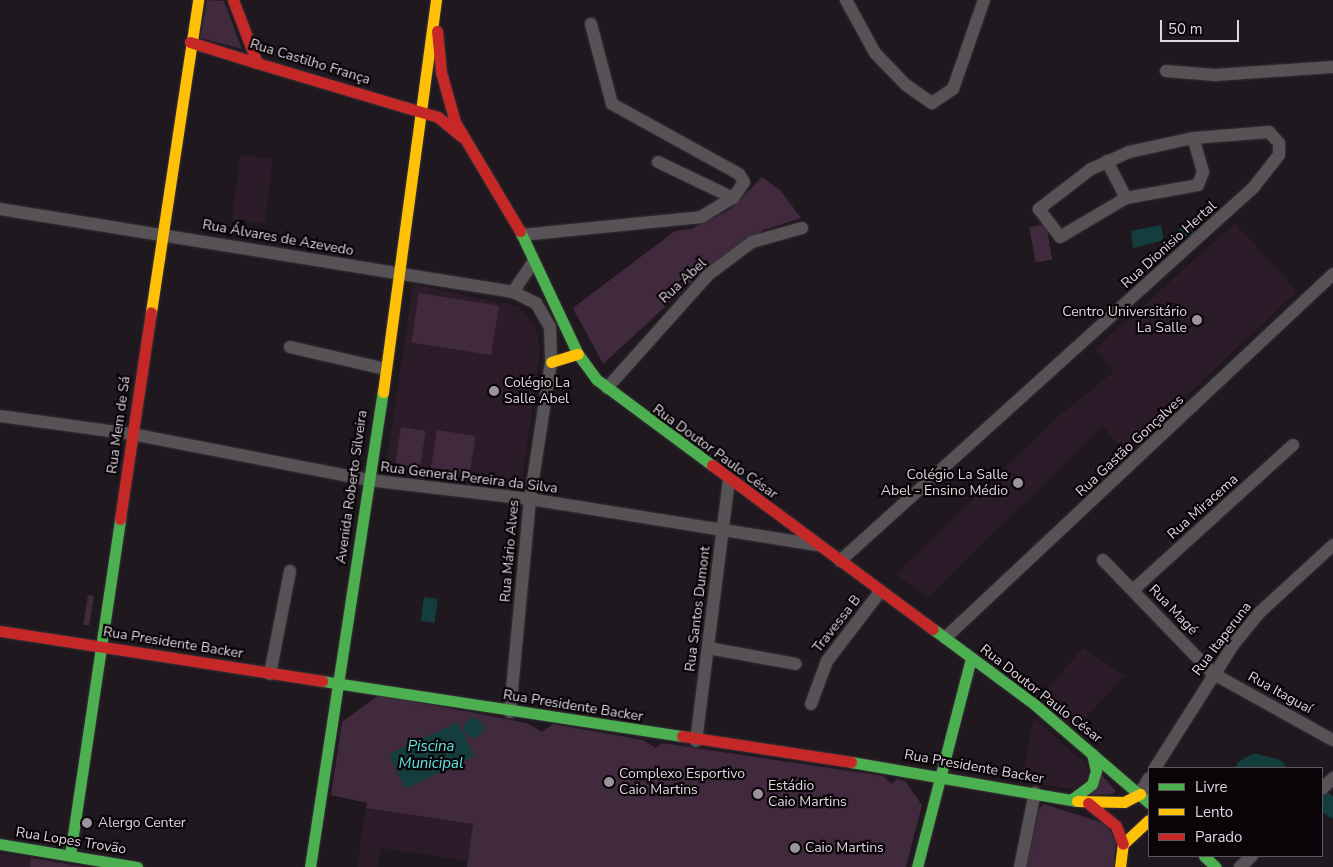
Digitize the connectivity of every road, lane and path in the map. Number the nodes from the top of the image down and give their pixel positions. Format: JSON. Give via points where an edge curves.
{"nodes":[{"id":1,"x":198,"y":0,"type":"edge"},
{"id":2,"x":233,"y":0,"type":"edge"},
{"id":3,"x":436,"y":0,"type":"edge"},
{"id":4,"x":846,"y":0,"type":"edge"},
{"id":5,"x":984,"y":0,"type":"edge"},
{"id":6,"x":435,"y":13,"type":"junction"},
{"id":7,"x":591,"y":24,"type":"dead end"},
{"id":8,"x":190,"y":42,"type":"junction"},
{"id":9,"x":257,"y":63,"type":"junction"},
{"id":10,"x":1333,"y":67,"type":"edge"},
{"id":11,"x":1166,"y":72,"type":"dead end"},
{"id":12,"x":421,"y":112,"type":"junction"},
{"id":13,"x":461,"y":136,"type":"junction"},
{"id":14,"x":1193,"y":138,"type":"junction"},
{"id":15,"x":1107,"y":161,"type":"junction"},
{"id":16,"x":658,"y":162,"type":"dead end"},
{"id":17,"x":733,"y":198,"type":"junction"},
{"id":18,"x":1126,"y":198,"type":"junction"},
{"id":19,"x":0,"y":209,"type":"edge"},
{"id":20,"x":802,"y":228,"type":"dead end"},
{"id":21,"x":162,"y":233,"type":"junction"},
{"id":22,"x":522,"y":235,"type":"junction"},
{"id":23,"x":534,"y":261,"type":"junction"},
{"id":24,"x":401,"y":274,"type":"junction"},
{"id":25,"x":1333,"y":274,"type":"edge"},
{"id":26,"x":513,"y":292,"type":"junction"},
{"id":27,"x":290,"y":347,"type":"dead end"},
{"id":28,"x":578,"y":354,"type":"junction"},
{"id":29,"x":551,"y":362,"type":"junction"},
{"id":30,"x":385,"y":369,"type":"junction"},
{"id":31,"x":607,"y":388,"type":"junction"},
{"id":32,"x":0,"y":416,"type":"edge"},
{"id":33,"x":132,"y":434,"type":"junction"},
{"id":34,"x":1292,"y":445,"type":"dead end"},
{"id":35,"x":368,"y":480,"type":"junction"},
{"id":36,"x":729,"y":481,"type":"junction"},
{"id":37,"x":530,"y":499,"type":"junction"},
{"id":38,"x":722,"y":531,"type":"junction"},
{"id":39,"x":1333,"y":545,"type":"edge"},
{"id":40,"x":818,"y":546,"type":"junction"},
{"id":41,"x":1103,"y":560,"type":"dead end"},
{"id":42,"x":840,"y":561,"type":"junction"},
{"id":43,"x":290,"y":571,"type":"dead end"},
{"id":44,"x":1133,"y":590,"type":"junction"},
{"id":45,"x":880,"y":592,"type":"junction"},
{"id":46,"x":0,"y":632,"type":"edge"},
{"id":47,"x":945,"y":638,"type":"junction"},
{"id":48,"x":101,"y":647,"type":"junction"},
{"id":49,"x":708,"y":648,"type":"junction"},
{"id":50,"x":971,"y":658,"type":"junction"},
{"id":51,"x":796,"y":664,"type":"dead end"},
{"id":52,"x":1212,"y":673,"type":"junction"},
{"id":53,"x":270,"y":674,"type":"junction"},
{"id":54,"x":339,"y":685,"type":"junction"},
{"id":55,"x":811,"y":704,"type":"dead end"},
{"id":56,"x":510,"y":712,"type":"junction"},
{"id":57,"x":1333,"y":740,"type":"edge"},
{"id":58,"x":696,"y":741,"type":"junction"},
{"id":59,"x":1092,"y":752,"type":"junction"},
{"id":60,"x":1156,"y":767,"type":"edge"},
{"id":61,"x":942,"y":776,"type":"junction"},
{"id":62,"x":1333,"y":778,"type":"edge"},
{"id":63,"x":1148,"y":782,"type":"edge"},
{"id":64,"x":1323,"y":788,"type":"edge"},
{"id":65,"x":1035,"y":792,"type":"junction"},
{"id":66,"x":1144,"y":799,"type":"edge"},
{"id":67,"x":1071,"y":800,"type":"junction"},
{"id":68,"x":1088,"y":804,"type":"junction"},
{"id":69,"x":1148,"y":821,"type":"edge"},
{"id":70,"x":0,"y":844,"type":"edge"},
{"id":71,"x":1123,"y":844,"type":"junction"},
{"id":72,"x":70,"y":854,"type":"junction"},
{"id":73,"x":1205,"y":857,"type":"edge"},
{"id":74,"x":1251,"y":857,"type":"edge"},
{"id":75,"x":137,"y":867,"type":"edge"},
{"id":76,"x":310,"y":867,"type":"edge"},
{"id":77,"x":917,"y":867,"type":"edge"},
{"id":78,"x":1020,"y":867,"type":"edge"},
{"id":79,"x":1120,"y":867,"type":"edge"},
{"id":80,"x":1216,"y":867,"type":"edge"},
{"id":81,"x":1240,"y":867,"type":"edge"}],
"edges":[{"from":1,"to":8,"type":"main road","name":"Rua Mem de Sá"},
{"from":2,"to":9,"type":"main road"},
{"from":3,"to":6,"type":"main road","name":"Rua Doutor Paulo César"},
{"from":4,"to":5,"type":"street","via":[[875,53],[906,85],[932,103],[953,89]]},
{"from":6,"to":12,"type":"main road","name":"Avenida Roberto Silveira"},
{"from":6,"to":13,"type":"main road","name":"Rua Doutor Paulo César","via":[[441,72]]},
{"from":7,"to":17,"type":"street","via":[[612,104],[739,174],[744,182]]},
{"from":8,"to":9,"type":"main road","name":"Rua Castilho França"},
{"from":8,"to":21,"type":"main road","name":"Rua Mem de Sá"},
{"from":9,"to":12,"type":"main road","name":"Rua Castilho França"},
{"from":10,"to":11,"type":"street","via":[[1215,75]]},
{"from":12,"to":13,"type":"main road","name":"Rua Castilho França","via":[[447,121]]},
{"from":12,"to":24,"type":"main road","name":"Avenida Roberto Silveira"},
{"from":13,"to":22,"type":"main road","name":"Rua Doutor Paulo César"},
{"from":14,"to":15,"type":"street","name":"Rua Dionisio Hertal"},
{"from":14,"to":18,"type":"street","name":"Rua Dionisio Hertal","via":[[1202,182]]},
{"from":14,"to":42,"type":"street","name":"Rua Dionisio Hertal","via":[[1269,132],[1279,143],[1279,155],[1253,188]]},
{"from":15,"to":18,"type":"street"},
{"from":15,"to":18,"type":"street","name":"Rua Dionisio Hertal","via":[[1039,209],[1060,237]]},
{"from":16,"to":17,"type":"street"},
{"from":17,"to":22,"type":"street","via":[[701,217]]},
{"from":19,"to":21,"type":"street","name":"Rua Álvares de Azevedo"},
{"from":20,"to":31,"type":"street","name":"Rua Abel","via":[[752,242],[708,275]]},
{"from":21,"to":24,"type":"street","name":"Rua Álvares de Azevedo"},
{"from":21,"to":33,"type":"main road","name":"Rua Mem de Sá"},
{"from":22,"to":23,"type":"main road","name":"Rua Doutor Paulo César"},
{"from":23,"to":26,"type":"street"},
{"from":23,"to":28,"type":"main road","name":"Rua Doutor Paulo César"},
{"from":24,"to":26,"type":"street","name":"Rua Álvares de Azevedo"},
{"from":24,"to":30,"type":"main road","name":"Avenida Roberto Silveira"},
{"from":25,"to":47,"type":"street","name":"Rua Gastão Gonçalves"},
{"from":26,"to":29,"type":"street","name":"Rua Mário Alves","via":[[544,312],[552,335]]},
{"from":27,"to":30,"type":"street"},
{"from":28,"to":29,"type":"main road"},
{"from":28,"to":31,"type":"main road","name":"Rua Doutor Paulo César"},
{"from":29,"to":37,"type":"street","name":"Rua Mário Alves"},
{"from":30,"to":35,"type":"main road","name":"Avenida Roberto Silveira"},
{"from":31,"to":36,"type":"main road","name":"Rua Doutor Paulo César"},
{"from":32,"to":33,"type":"street","name":"Rua General Pereira da Silva"},
{"from":33,"to":35,"type":"street","name":"Rua General Pereira da Silva"},
{"from":33,"to":48,"type":"main road","name":"Rua Mem de Sá"},
{"from":34,"to":44,"type":"street","name":"Rua Miracema"},
{"from":35,"to":37,"type":"street","name":"Rua General Pereira da Silva"},
{"from":35,"to":54,"type":"main road","name":"Avenida Roberto Silveira"},
{"from":36,"to":38,"type":"street","name":"Rua Santos Dumont"},
{"from":36,"to":40,"type":"main road","name":"Rua Doutor Paulo César"},
{"from":37,"to":38,"type":"street","name":"Rua General Pereira da Silva"},
{"from":37,"to":56,"type":"street","name":"Rua Mário Alves"},
{"from":38,"to":40,"type":"street","name":"Rua General Pereira da Silva"},
{"from":38,"to":49,"type":"street","name":"Rua Santos Dumont"},
{"from":39,"to":52,"type":"street","name":"Rua Itaperuna","via":[[1260,612]]},
{"from":40,"to":42,"type":"main road","name":"Rua Doutor Paulo César"},
{"from":41,"to":44,"type":"street","name":"Rua Magé"},
{"from":42,"to":45,"type":"main road","name":"Rua Doutor Paulo César"},
{"from":43,"to":53,"type":"street"},
{"from":44,"to":52,"type":"street","name":"Rua Magé"},
{"from":45,"to":47,"type":"main road","name":"Rua Doutor Paulo César"},
{"from":45,"to":55,"type":"street","name":"Travessa B","via":[[826,661]]},
{"from":46,"to":48,"type":"main road","name":"Rua Presidente Backer"},
{"from":47,"to":50,"type":"main road","name":"Rua Doutor Paulo César"},
{"from":48,"to":53,"type":"main road","name":"Rua Presidente Backer"},
{"from":48,"to":72,"type":"main road","name":"Rua Mem de Sá"},
{"from":49,"to":51,"type":"street"},
{"from":49,"to":58,"type":"street","name":"Rua Santos Dumont"},
{"from":50,"to":59,"type":"main road","name":"Rua Doutor Paulo César"},
{"from":50,"to":61,"type":"main road"},
{"from":52,"to":57,"type":"street","name":"Rua Itaguaí"},
{"from":52,"to":60,"type":"street","name":"Rua Itaperuna"},
{"from":53,"to":54,"type":"main road","name":"Rua Presidente Backer"},
{"from":54,"to":56,"type":"main road","name":"Rua Presidente Backer"},
{"from":54,"to":76,"type":"main road","name":"Avenida Roberto Silveira"},
{"from":56,"to":58,"type":"main road","name":"Rua Presidente Backer"},
{"from":58,"to":61,"type":"main road","name":"Rua Presidente Backer"},
{"from":59,"to":66,"type":"main road","name":"Rua Doutor Paulo César"},
{"from":59,"to":67,"type":"main road","via":[[1096,771],[1092,784]]},
{"from":61,"to":65,"type":"main road","name":"Rua Presidente Backer"},
{"from":61,"to":77,"type":"main road"},
{"from":62,"to":64,"type":"street"},
{"from":63,"to":66,"type":"street"},
{"from":65,"to":67,"type":"main road","name":"Rua Presidente Backer"},
{"from":65,"to":78,"type":"street"},
{"from":66,"to":68,"type":"main road","name":"Rua Presidente Backer"},
{"from":67,"to":68,"type":"main road","name":"Rua Presidente Backer"},
{"from":68,"to":71,"type":"main road","via":[[1116,826]]},
{"from":69,"to":71,"type":"main road"},
{"from":70,"to":72,"type":"main road","name":"Rua Lopes Trovão"},
{"from":71,"to":79,"type":"main road"},
{"from":72,"to":75,"type":"main road","name":"Rua Lopes Trovão"},
{"from":73,"to":80,"type":"main road"},
{"from":74,"to":81,"type":"street"}]}
